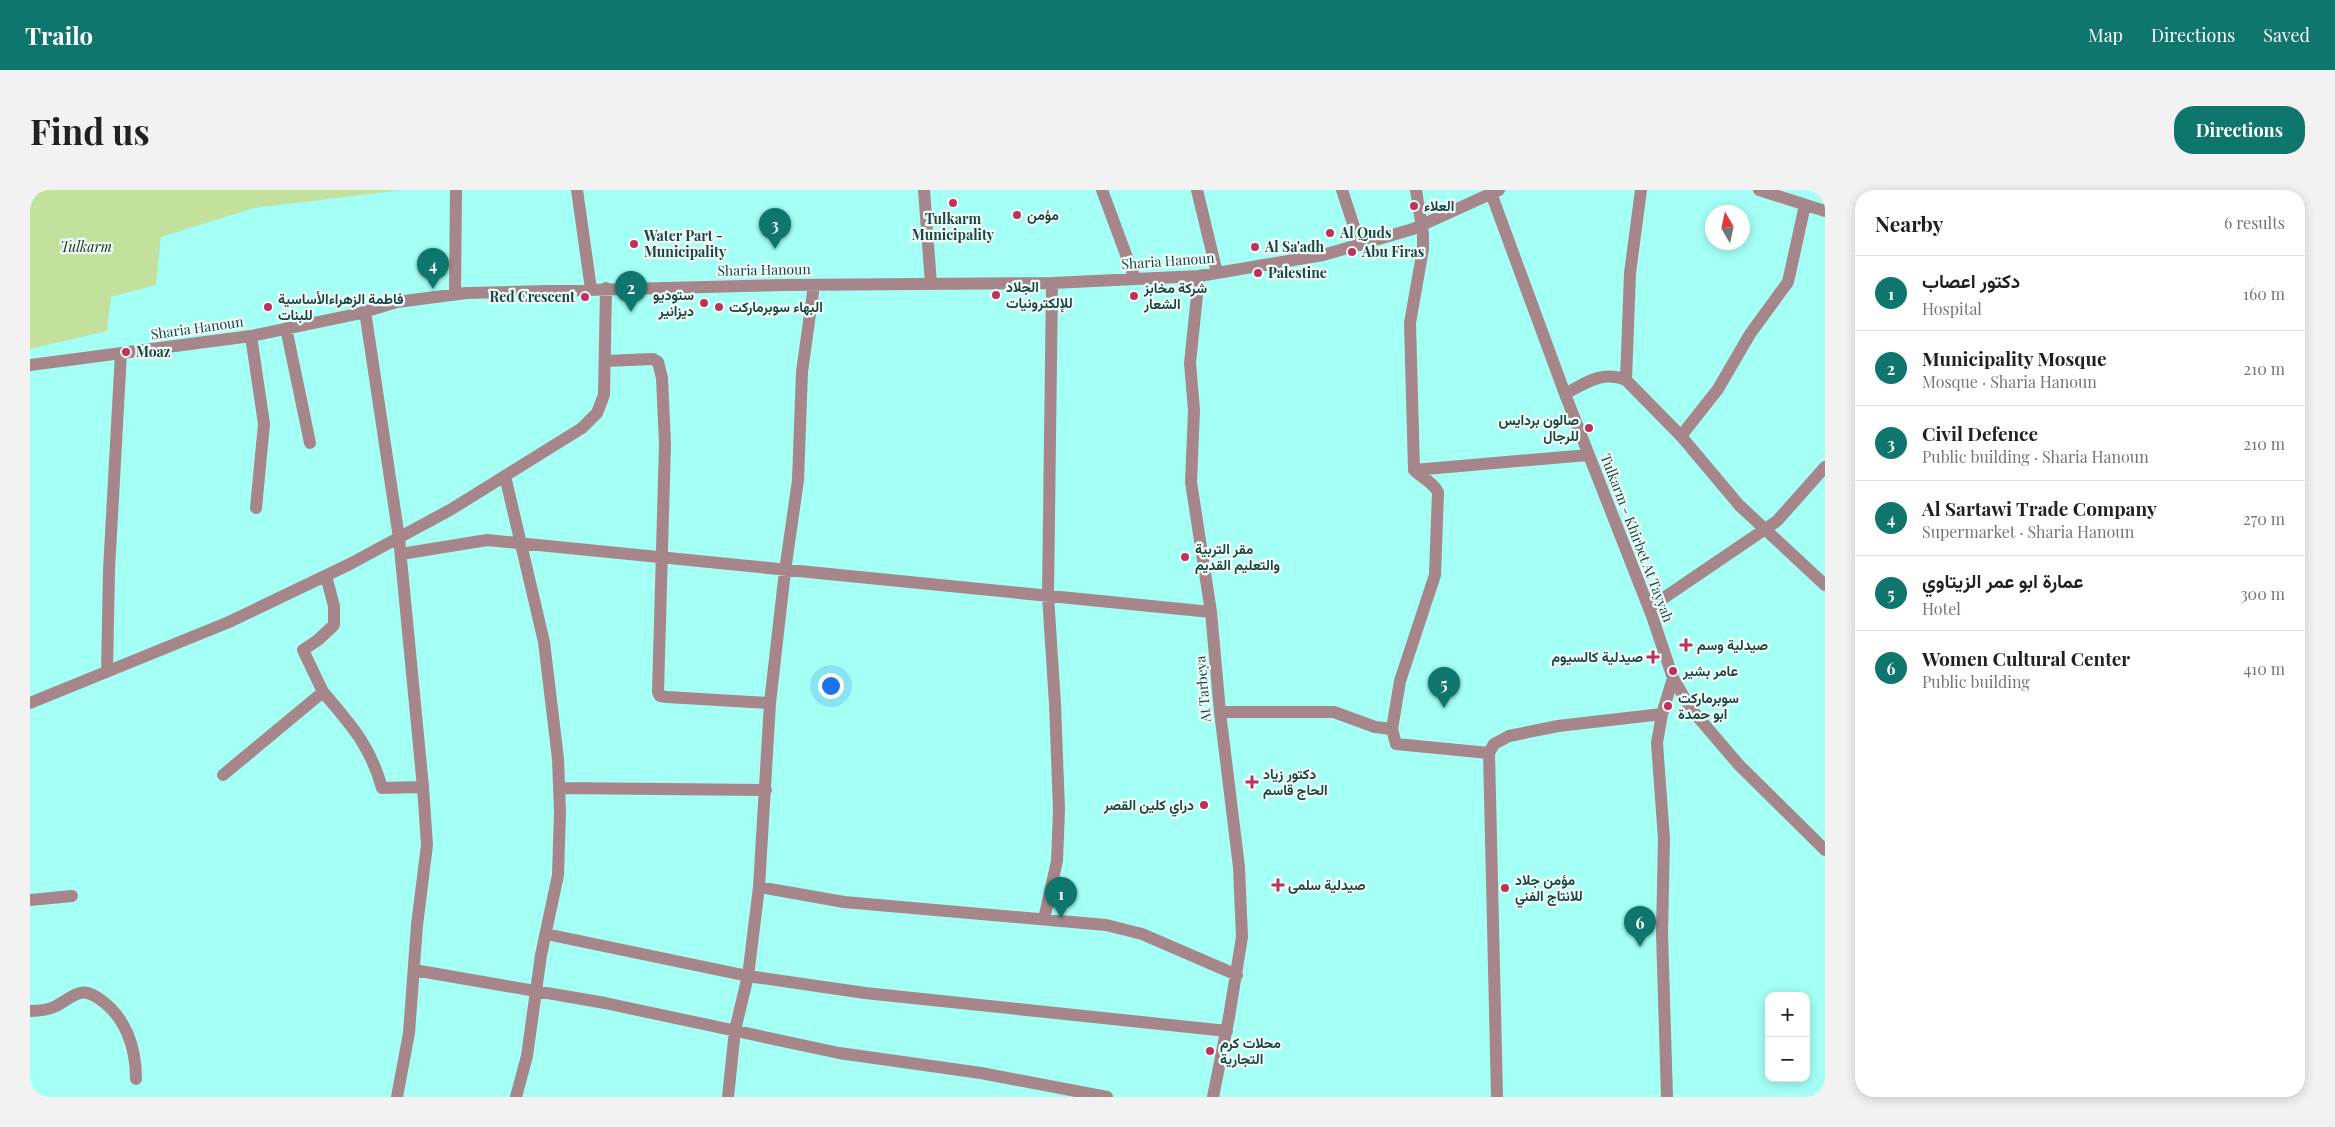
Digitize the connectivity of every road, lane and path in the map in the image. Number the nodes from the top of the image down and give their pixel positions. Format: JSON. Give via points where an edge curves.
{"nodes":[{"id":1,"x":456,"y":190,"type":"edge"},
{"id":2,"x":577,"y":190,"type":"edge"},
{"id":3,"x":924,"y":190,"type":"edge"},
{"id":4,"x":1102,"y":190,"type":"edge"},
{"id":5,"x":1197,"y":190,"type":"edge"},
{"id":6,"x":1342,"y":190,"type":"edge"},
{"id":7,"x":1416,"y":190,"type":"edge"},
{"id":8,"x":1641,"y":190,"type":"edge"},
{"id":9,"x":1495,"y":191,"type":"edge"},
{"id":10,"x":1762,"y":191,"type":"edge"},
{"id":11,"x":1477,"y":195,"type":"edge"},
{"id":12,"x":1805,"y":205,"type":"junction"},
{"id":13,"x":1825,"y":211,"type":"edge"},
{"id":14,"x":1422,"y":225,"type":"junction"},
{"id":15,"x":1360,"y":244,"type":"junction"},
{"id":16,"x":1217,"y":273,"type":"junction"},
{"id":17,"x":1199,"y":276,"type":"junction"},
{"id":18,"x":1135,"y":279,"type":"junction"},
{"id":19,"x":1052,"y":283,"type":"junction"},
{"id":20,"x":931,"y":284,"type":"junction"},
{"id":21,"x":814,"y":285,"type":"junction"},
{"id":22,"x":606,"y":288,"type":"junction"},
{"id":23,"x":591,"y":289,"type":"junction"},
{"id":24,"x":455,"y":294,"type":"junction"},
{"id":25,"x":365,"y":311,"type":"junction"},
{"id":26,"x":286,"y":328,"type":"junction"},
{"id":27,"x":251,"y":336,"type":"junction"},
{"id":28,"x":121,"y":353,"type":"junction"},
{"id":29,"x":605,"y":362,"type":"junction"},
{"id":30,"x":30,"y":365,"type":"edge"},
{"id":31,"x":1624,"y":375,"type":"junction"},
{"id":32,"x":1565,"y":394,"type":"junction"},
{"id":33,"x":1681,"y":436,"type":"junction"},
{"id":34,"x":310,"y":443,"type":"dead end"},
{"id":35,"x":1588,"y":455,"type":"junction"},
{"id":36,"x":1825,"y":467,"type":"edge"},
{"id":37,"x":1414,"y":470,"type":"junction"},
{"id":38,"x":505,"y":476,"type":"junction"},
{"id":39,"x":256,"y":508,"type":"dead end"},
{"id":40,"x":1765,"y":530,"type":"junction"},
{"id":41,"x":399,"y":538,"type":"junction"},
{"id":42,"x":521,"y":544,"type":"junction"},
{"id":43,"x":401,"y":554,"type":"junction"},
{"id":44,"x":663,"y":558,"type":"junction"},
{"id":45,"x":785,"y":571,"type":"junction"},
{"id":46,"x":326,"y":576,"type":"junction"},
{"id":47,"x":1825,"y":585,"type":"edge"},
{"id":48,"x":1048,"y":596,"type":"junction"},
{"id":49,"x":1649,"y":608,"type":"junction"},
{"id":50,"x":1211,"y":612,"type":"junction"},
{"id":51,"x":107,"y":672,"type":"junction"},
{"id":52,"x":1674,"y":678,"type":"junction"},
{"id":53,"x":323,"y":692,"type":"junction"},
{"id":54,"x":770,"y":702,"type":"junction"},
{"id":55,"x":30,"y":704,"type":"edge"},
{"id":56,"x":1220,"y":712,"type":"junction"},
{"id":57,"x":1662,"y":714,"type":"junction"},
{"id":58,"x":1392,"y":729,"type":"junction"},
{"id":59,"x":1489,"y":753,"type":"junction"},
{"id":60,"x":223,"y":775,"type":"dead end"},
{"id":61,"x":423,"y":786,"type":"junction"},
{"id":62,"x":559,"y":788,"type":"junction"},
{"id":63,"x":766,"y":790,"type":"junction"},
{"id":64,"x":1825,"y":850,"type":"edge"},
{"id":65,"x":759,"y":887,"type":"junction"},
{"id":66,"x":72,"y":896,"type":"dead end"},
{"id":67,"x":30,"y":900,"type":"edge"},
{"id":68,"x":1044,"y":919,"type":"junction"},
{"id":69,"x":546,"y":934,"type":"junction"},
{"id":70,"x":414,"y":970,"type":"junction"},
{"id":71,"x":748,"y":976,"type":"junction"},
{"id":72,"x":1237,"y":976,"type":"junction"},
{"id":73,"x":536,"y":991,"type":"junction"},
{"id":74,"x":30,"y":1011,"type":"edge"},
{"id":75,"x":735,"y":1030,"type":"junction"},
{"id":76,"x":1227,"y":1030,"type":"junction"},
{"id":77,"x":136,"y":1080,"type":"dead end"},
{"id":78,"x":397,"y":1097,"type":"edge"},
{"id":79,"x":516,"y":1097,"type":"edge"},
{"id":80,"x":728,"y":1097,"type":"edge"},
{"id":81,"x":1107,"y":1097,"type":"edge"},
{"id":82,"x":1213,"y":1097,"type":"edge"},
{"id":83,"x":1497,"y":1097,"type":"edge"},
{"id":84,"x":1667,"y":1097,"type":"edge"}],
"edges":[{"from":1,"to":24,"type":"street"},
{"from":2,"to":23,"type":"street"},
{"from":3,"to":20,"type":"street"},
{"from":4,"to":18,"type":"street"},
{"from":5,"to":16,"type":"street"},
{"from":6,"to":15,"type":"street"},
{"from":7,"to":14,"type":"street"},
{"from":8,"to":31,"type":"street","via":[[1630,273]]},
{"from":9,"to":11,"type":"street","name":"Sharia Hanoun"},
{"from":9,"to":32,"type":"street","name":"Tulkarm - Khirbet At Tayyah"},
{"from":10,"to":12,"type":"street"},
{"from":11,"to":14,"type":"street","name":"Sharia Hanoun"},
{"from":12,"to":13,"type":"street"},
{"from":12,"to":33,"type":"street","via":[[1788,282],[1750,334],[1718,389]]},
{"from":14,"to":15,"type":"street","name":"Sharia Hanoun"},
{"from":14,"to":37,"type":"street","via":[[1423,249],[1410,323]]},
{"from":15,"to":16,"type":"street","name":"Sharia Hanoun","via":[[1323,255]]},
{"from":16,"to":17,"type":"street","name":"Sharia Hanoun"},
{"from":17,"to":18,"type":"street","name":"Sharia Hanoun"},
{"from":17,"to":50,"type":"street","name":"At Tarbeya","via":[[1190,363],[1194,410],[1191,482]]},
{"from":18,"to":19,"type":"street","name":"Sharia Hanoun"},
{"from":19,"to":20,"type":"street","name":"Sharia Hanoun"},
{"from":19,"to":48,"type":"street"},
{"from":20,"to":21,"type":"street","name":"Sharia Hanoun"},
{"from":21,"to":22,"type":"street","name":"Sharia Hanoun"},
{"from":21,"to":45,"type":"street","via":[[802,372],[798,480]]},
{"from":22,"to":23,"type":"street","name":"Sharia Hanoun"},
{"from":22,"to":29,"type":"street"},
{"from":23,"to":24,"type":"street","name":"Sharia Hanoun"},
{"from":24,"to":25,"type":"street","name":"Sharia Hanoun"},
{"from":25,"to":26,"type":"street","name":"Sharia Hanoun"},
{"from":25,"to":41,"type":"street"},
{"from":26,"to":27,"type":"street","name":"Sharia Hanoun"},
{"from":26,"to":34,"type":"street"},
{"from":27,"to":28,"type":"street","name":"Sharia Hanoun"},
{"from":27,"to":39,"type":"street","via":[[264,424]]},
{"from":28,"to":30,"type":"street","name":"Sharia Hanoun"},
{"from":28,"to":51,"type":"street"},
{"from":29,"to":38,"type":"street","via":[[604,395],[591,420]]},
{"from":29,"to":44,"type":"street","via":[[648,358],[658,362],[660,368],[665,444]]},
{"from":31,"to":32,"type":"street","via":[[1595,378]]},
{"from":31,"to":33,"type":"street"},
{"from":32,"to":35,"type":"street","name":"Tulkarm - Khirbet At Tayyah"},
{"from":33,"to":40,"type":"street","via":[[1739,505]]},
{"from":35,"to":37,"type":"street"},
{"from":35,"to":49,"type":"street","name":"Tulkarm - Khirbet At Tayyah"},
{"from":36,"to":40,"type":"street"},
{"from":37,"to":58,"type":"street","via":[[1434,484],[1438,492],[1436,575],[1400,681]]},
{"from":38,"to":41,"type":"street"},
{"from":38,"to":42,"type":"street"},
{"from":40,"to":47,"type":"street"},
{"from":40,"to":49,"type":"street"},
{"from":41,"to":43,"type":"street"},
{"from":41,"to":46,"type":"street"},
{"from":42,"to":43,"type":"street","via":[[476,541]]},
{"from":42,"to":44,"type":"street"},
{"from":42,"to":62,"type":"street","via":[[544,642]]},
{"from":43,"to":61,"type":"street"},
{"from":44,"to":45,"type":"street"},
{"from":44,"to":54,"type":"street","via":[[660,696]]},
{"from":45,"to":48,"type":"street"},
{"from":45,"to":54,"type":"street"},
{"from":46,"to":51,"type":"street","via":[[229,622]]},
{"from":46,"to":53,"type":"street","via":[[334,606],[334,625],[304,650]]},
{"from":48,"to":50,"type":"street"},
{"from":48,"to":68,"type":"street","via":[[1059,810],[1057,861]]},
{"from":49,"to":52,"type":"street","name":"Tulkarm - Khirbet At Tayyah"},
{"from":50,"to":56,"type":"street","name":"At Tarbeya"},
{"from":51,"to":55,"type":"street"},
{"from":52,"to":57,"type":"street"},
{"from":52,"to":64,"type":"street","name":"Tulkarm - Khirbet At Tayyah","via":[[1691,709],[1739,765]]},
{"from":53,"to":60,"type":"street"},
{"from":53,"to":61,"type":"street","via":[[361,738],[382,788]]},
{"from":54,"to":63,"type":"street"},
{"from":56,"to":58,"type":"street","via":[[1334,712],[1375,727]]},
{"from":56,"to":72,"type":"street","name":"At Tarbeya","via":[[1239,867],[1242,937]]},
{"from":57,"to":59,"type":"street","via":[[1558,726],[1509,736],[1494,744]]},
{"from":57,"to":84,"type":"street","via":[[1656,743],[1664,839],[1662,933]]},
{"from":58,"to":59,"type":"street","via":[[1396,744]]},
{"from":59,"to":83,"type":"street"},
{"from":61,"to":70,"type":"street","via":[[427,845]]},
{"from":62,"to":63,"type":"street"},
{"from":62,"to":69,"type":"street","via":[[558,875]]},
{"from":63,"to":65,"type":"street"},
{"from":65,"to":68,"type":"street","via":[[844,902]]},
{"from":65,"to":71,"type":"street"},
{"from":66,"to":67,"type":"street"},
{"from":68,"to":72,"type":"street","via":[[1124,929]]},
{"from":69,"to":71,"type":"street"},
{"from":69,"to":73,"type":"street"},
{"from":70,"to":73,"type":"street"},
{"from":70,"to":78,"type":"street","via":[[409,1032]]},
{"from":71,"to":75,"type":"street"},
{"from":71,"to":76,"type":"street","via":[[865,993]]},
{"from":72,"to":76,"type":"street","name":"At Tarbeya"},
{"from":73,"to":75,"type":"street"},
{"from":73,"to":79,"type":"street","via":[[527,1056]]},
{"from":74,"to":77,"type":"street","via":[[55,1007],[81,992],[99,999],[113,1011],[127,1032],[134,1051]]},
{"from":75,"to":80,"type":"street"},
{"from":75,"to":81,"type":"street","via":[[839,1052],[981,1073]]},
{"from":76,"to":82,"type":"street","name":"At Tarbeya"}]}
